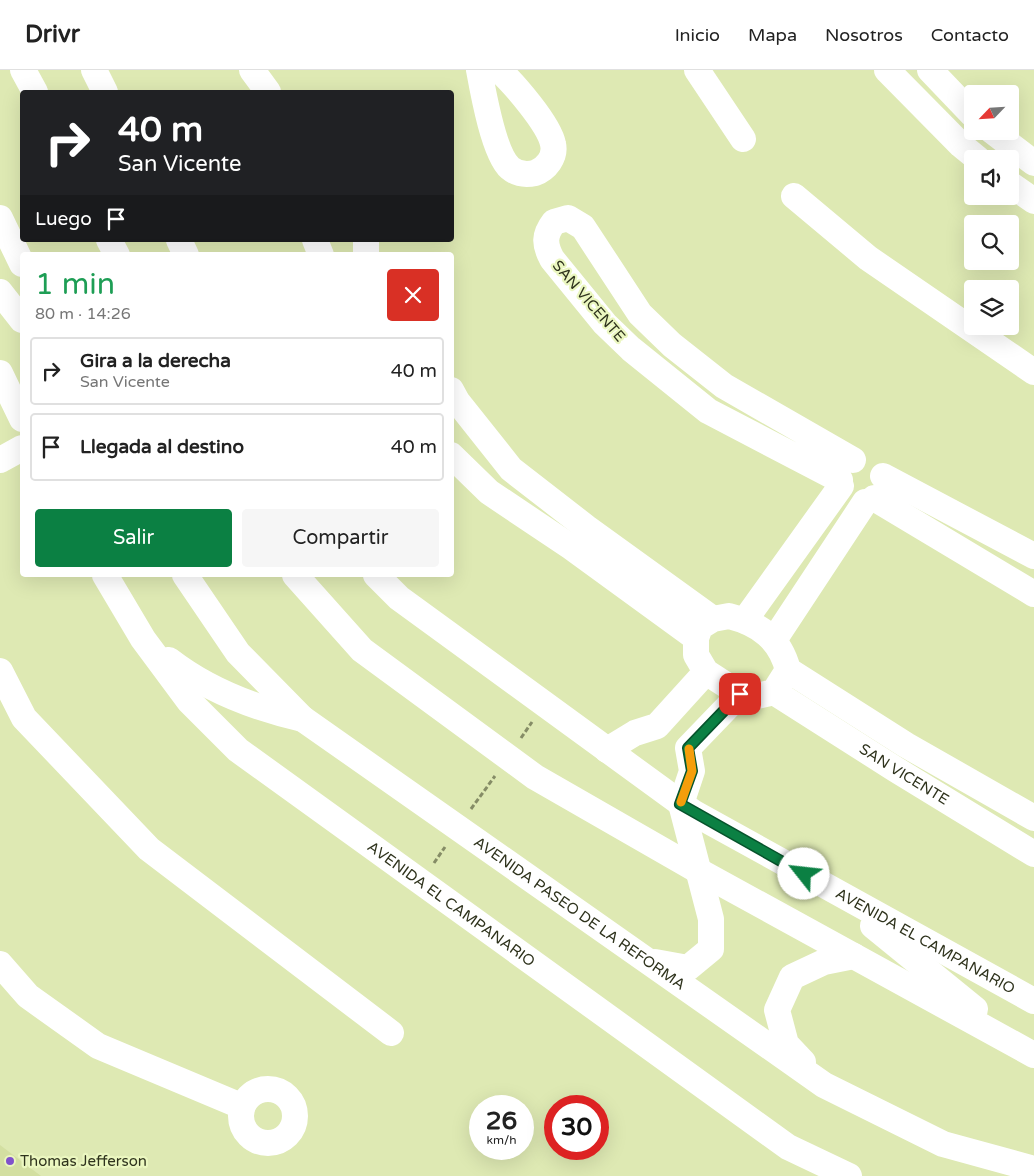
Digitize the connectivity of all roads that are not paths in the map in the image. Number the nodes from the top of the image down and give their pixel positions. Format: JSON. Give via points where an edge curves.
{"nodes":[{"id":1,"x":23,"y":70,"type":"edge"},
{"id":2,"x":94,"y":70,"type":"edge"},
{"id":3,"x":252,"y":70,"type":"edge"},
{"id":4,"x":274,"y":70,"type":"edge"},
{"id":5,"x":479,"y":70,"type":"edge"},
{"id":6,"x":499,"y":70,"type":"edge"},
{"id":7,"x":697,"y":70,"type":"edge"},
{"id":8,"x":887,"y":70,"type":"edge"},
{"id":9,"x":930,"y":70,"type":"edge"},
{"id":10,"x":34,"y":90,"type":"edge"},
{"id":11,"x":104,"y":90,"type":"edge"},
{"id":12,"x":267,"y":90,"type":"edge"},
{"id":13,"x":277,"y":90,"type":"edge"},
{"id":14,"x":530,"y":105,"type":"junction"},
{"id":15,"x":964,"y":106,"type":"edge"},
{"id":16,"x":492,"y":121,"type":"junction"},
{"id":17,"x":742,"y":139,"type":"dead end"},
{"id":18,"x":1004,"y":140,"type":"edge"},
{"id":19,"x":967,"y":150,"type":"edge"},
{"id":20,"x":1034,"y":163,"type":"edge"},
{"id":21,"x":1019,"y":190,"type":"edge"},
{"id":22,"x":794,"y":196,"type":"dead end"},
{"id":23,"x":1034,"y":200,"type":"edge"},
{"id":24,"x":0,"y":218,"type":"edge"},
{"id":25,"x":20,"y":260,"type":"edge"},
{"id":26,"x":0,"y":292,"type":"edge"},
{"id":27,"x":20,"y":317,"type":"edge"},
{"id":28,"x":1034,"y":372,"type":"edge"},
{"id":29,"x":0,"y":373,"type":"edge"},
{"id":30,"x":454,"y":396,"type":"edge"},
{"id":31,"x":13,"y":412,"type":"edge"},
{"id":32,"x":454,"y":458,"type":"edge"},
{"id":33,"x":845,"y":476,"type":"junction"},
{"id":34,"x":874,"y":492,"type":"junction"},
{"id":35,"x":579,"y":538,"type":"junction"},
{"id":36,"x":1034,"y":556,"type":"edge"},
{"id":37,"x":106,"y":577,"type":"edge"},
{"id":38,"x":185,"y":577,"type":"edge"},
{"id":39,"x":297,"y":577,"type":"edge"},
{"id":40,"x":378,"y":577,"type":"edge"},
{"id":41,"x":1034,"y":594,"type":"edge"},
{"id":42,"x":745,"y":620,"type":"junction"},
{"id":43,"x":704,"y":628,"type":"junction"},
{"id":44,"x":143,"y":640,"type":"junction"},
{"id":45,"x":774,"y":640,"type":"junction"},
{"id":46,"x":788,"y":670,"type":"junction"},
{"id":47,"x":0,"y":671,"type":"edge"},
{"id":48,"x":706,"y":672,"type":"junction"},
{"id":49,"x":774,"y":692,"type":"junction"},
{"id":50,"x":740,"y":694,"type":"junction"},
{"id":51,"x":303,"y":719,"type":"junction"},
{"id":52,"x":657,"y":726,"type":"junction"},
{"id":53,"x":906,"y":745,"type":"junction"},
{"id":54,"x":688,"y":748,"type":"junction"},
{"id":55,"x":607,"y":750,"type":"junction"},
{"id":56,"x":894,"y":769,"type":"junction"},
{"id":57,"x":680,"y":804,"type":"junction"},
{"id":58,"x":1034,"y":818,"type":"edge"},
{"id":59,"x":1034,"y":854,"type":"edge"},
{"id":60,"x":697,"y":870,"type":"junction"},
{"id":61,"x":820,"y":883,"type":"junction"},
{"id":62,"x":854,"y":956,"type":"junction"},
{"id":63,"x":646,"y":960,"type":"junction"},
{"id":64,"x":0,"y":964,"type":"edge"},
{"id":65,"x":1034,"y":1001,"type":"edge"},
{"id":66,"x":391,"y":1033,"type":"dead end"},
{"id":67,"x":1031,"y":1053,"type":"edge"},
{"id":68,"x":824,"y":1085,"type":"junction"},
{"id":69,"x":241,"y":1106,"type":"dead end"},
{"id":70,"x":1034,"y":1169,"type":"edge"},
{"id":71,"x":849,"y":1176,"type":"edge"}],
"edges":[{"from":1,"to":10,"type":"street"},
{"from":2,"to":11,"type":"street"},
{"from":3,"to":12,"type":"street"},
{"from":4,"to":13,"type":"street"},
{"from":5,"to":16,"type":"street"},
{"from":6,"to":14,"type":"street"},
{"from":7,"to":17,"type":"street"},
{"from":8,"to":19,"type":"street"},
{"from":9,"to":15,"type":"street"},
{"from":14,"to":16,"type":"street"},
{"from":14,"to":16,"type":"street","via":[[554,144],[552,158],[543,170],[520,174],[510,168],[500,154]]},
{"from":18,"to":20,"type":"street"},
{"from":21,"to":23,"type":"street"},
{"from":22,"to":28,"type":"street","via":[[868,258]]},
{"from":24,"to":25,"type":"street"},
{"from":26,"to":27,"type":"street"},
{"from":29,"to":31,"type":"street"},
{"from":30,"to":35,"type":"street","via":[[511,469]]},
{"from":32,"to":35,"type":"street","via":[[489,492]]},
{"from":33,"to":33,"type":"street","name":"SAN VICENTE","via":[[672,345],[640,314],[583,227],[568,218],[554,222],[546,232],[546,247],[552,258],[605,324],[631,349],[708,412]]},
{"from":33,"to":34,"type":"street","via":[[846,495],[855,501]]},
{"from":33,"to":34,"type":"street","via":[[862,458],[872,461],[879,467]]},
{"from":33,"to":42,"type":"street"},
{"from":34,"to":36,"type":"street"},
{"from":34,"to":41,"type":"street"},
{"from":34,"to":45,"type":"street"},
{"from":35,"to":43,"type":"street"},
{"from":37,"to":44,"type":"street","name":"AVENIDA EL CAMPANARIO"},
{"from":38,"to":51,"type":"street","name":"AVENIDA PASEO DE LA REFORMA","via":[[238,653]]},
{"from":39,"to":60,"type":"street","via":[[362,650],[508,758],[535,777]]},
{"from":40,"to":55,"type":"street","name":"AVENIDA EL CAMPANARIO","via":[[399,598]]},
{"from":42,"to":43,"type":"street","via":[[729,616]]},
{"from":42,"to":45,"type":"street"},
{"from":43,"to":48,"type":"street","via":[[696,655]]},
{"from":44,"to":51,"type":"street","via":[[191,677],[226,695],[260,709]]},
{"from":44,"to":71,"type":"street","name":"AVENIDA EL CAMPANARIO","via":[[189,701],[238,750],[788,1147]]},
{"from":45,"to":46,"type":"street","via":[[785,657]]},
{"from":46,"to":49,"type":"street"},
{"from":46,"to":53,"type":"street","name":"SAN VICENTE"},
{"from":47,"to":66,"type":"street","via":[[24,718],[149,849]]},
{"from":48,"to":50,"type":"street"},
{"from":48,"to":52,"type":"street"},
{"from":49,"to":50,"type":"street","via":[[757,696]]},
{"from":49,"to":56,"type":"street","name":"SAN VICENTE"},
{"from":50,"to":54,"type":"street"},
{"from":51,"to":63,"type":"street","name":"AVENIDA PASEO DE LA REFORMA"},
{"from":52,"to":54,"type":"street"},
{"from":52,"to":55,"type":"street","via":[[635,733]]},
{"from":53,"to":56,"type":"street"},
{"from":53,"to":58,"type":"street","name":"SAN VICENTE"},
{"from":54,"to":57,"type":"street","via":[[692,771]]},
{"from":55,"to":57,"type":"street","name":"AVENIDA EL CAMPANARIO"},
{"from":56,"to":59,"type":"street","name":"SAN VICENTE"},
{"from":57,"to":60,"type":"street"},
{"from":57,"to":61,"type":"street","name":"AVENIDA EL CAMPANARIO"},
{"from":60,"to":62,"type":"street"},
{"from":60,"to":63,"type":"street","via":[[710,919],[711,949],[688,968]]},
{"from":61,"to":65,"type":"street","name":"AVENIDA EL CAMPANARIO"},
{"from":61,"to":67,"type":"street"},
{"from":62,"to":67,"type":"street"},
{"from":62,"to":68,"type":"street","via":[[824,962],[792,977],[777,1010],[786,1044]]},
{"from":63,"to":68,"type":"street","name":"AVENIDA PASEO DE LA REFORMA"},
{"from":64,"to":69,"type":"street","via":[[28,996],[98,1046]]},
{"from":68,"to":70,"type":"street","name":"AVENIDA PASEO DE LA REFORMA","via":[[943,1144]]}]}
